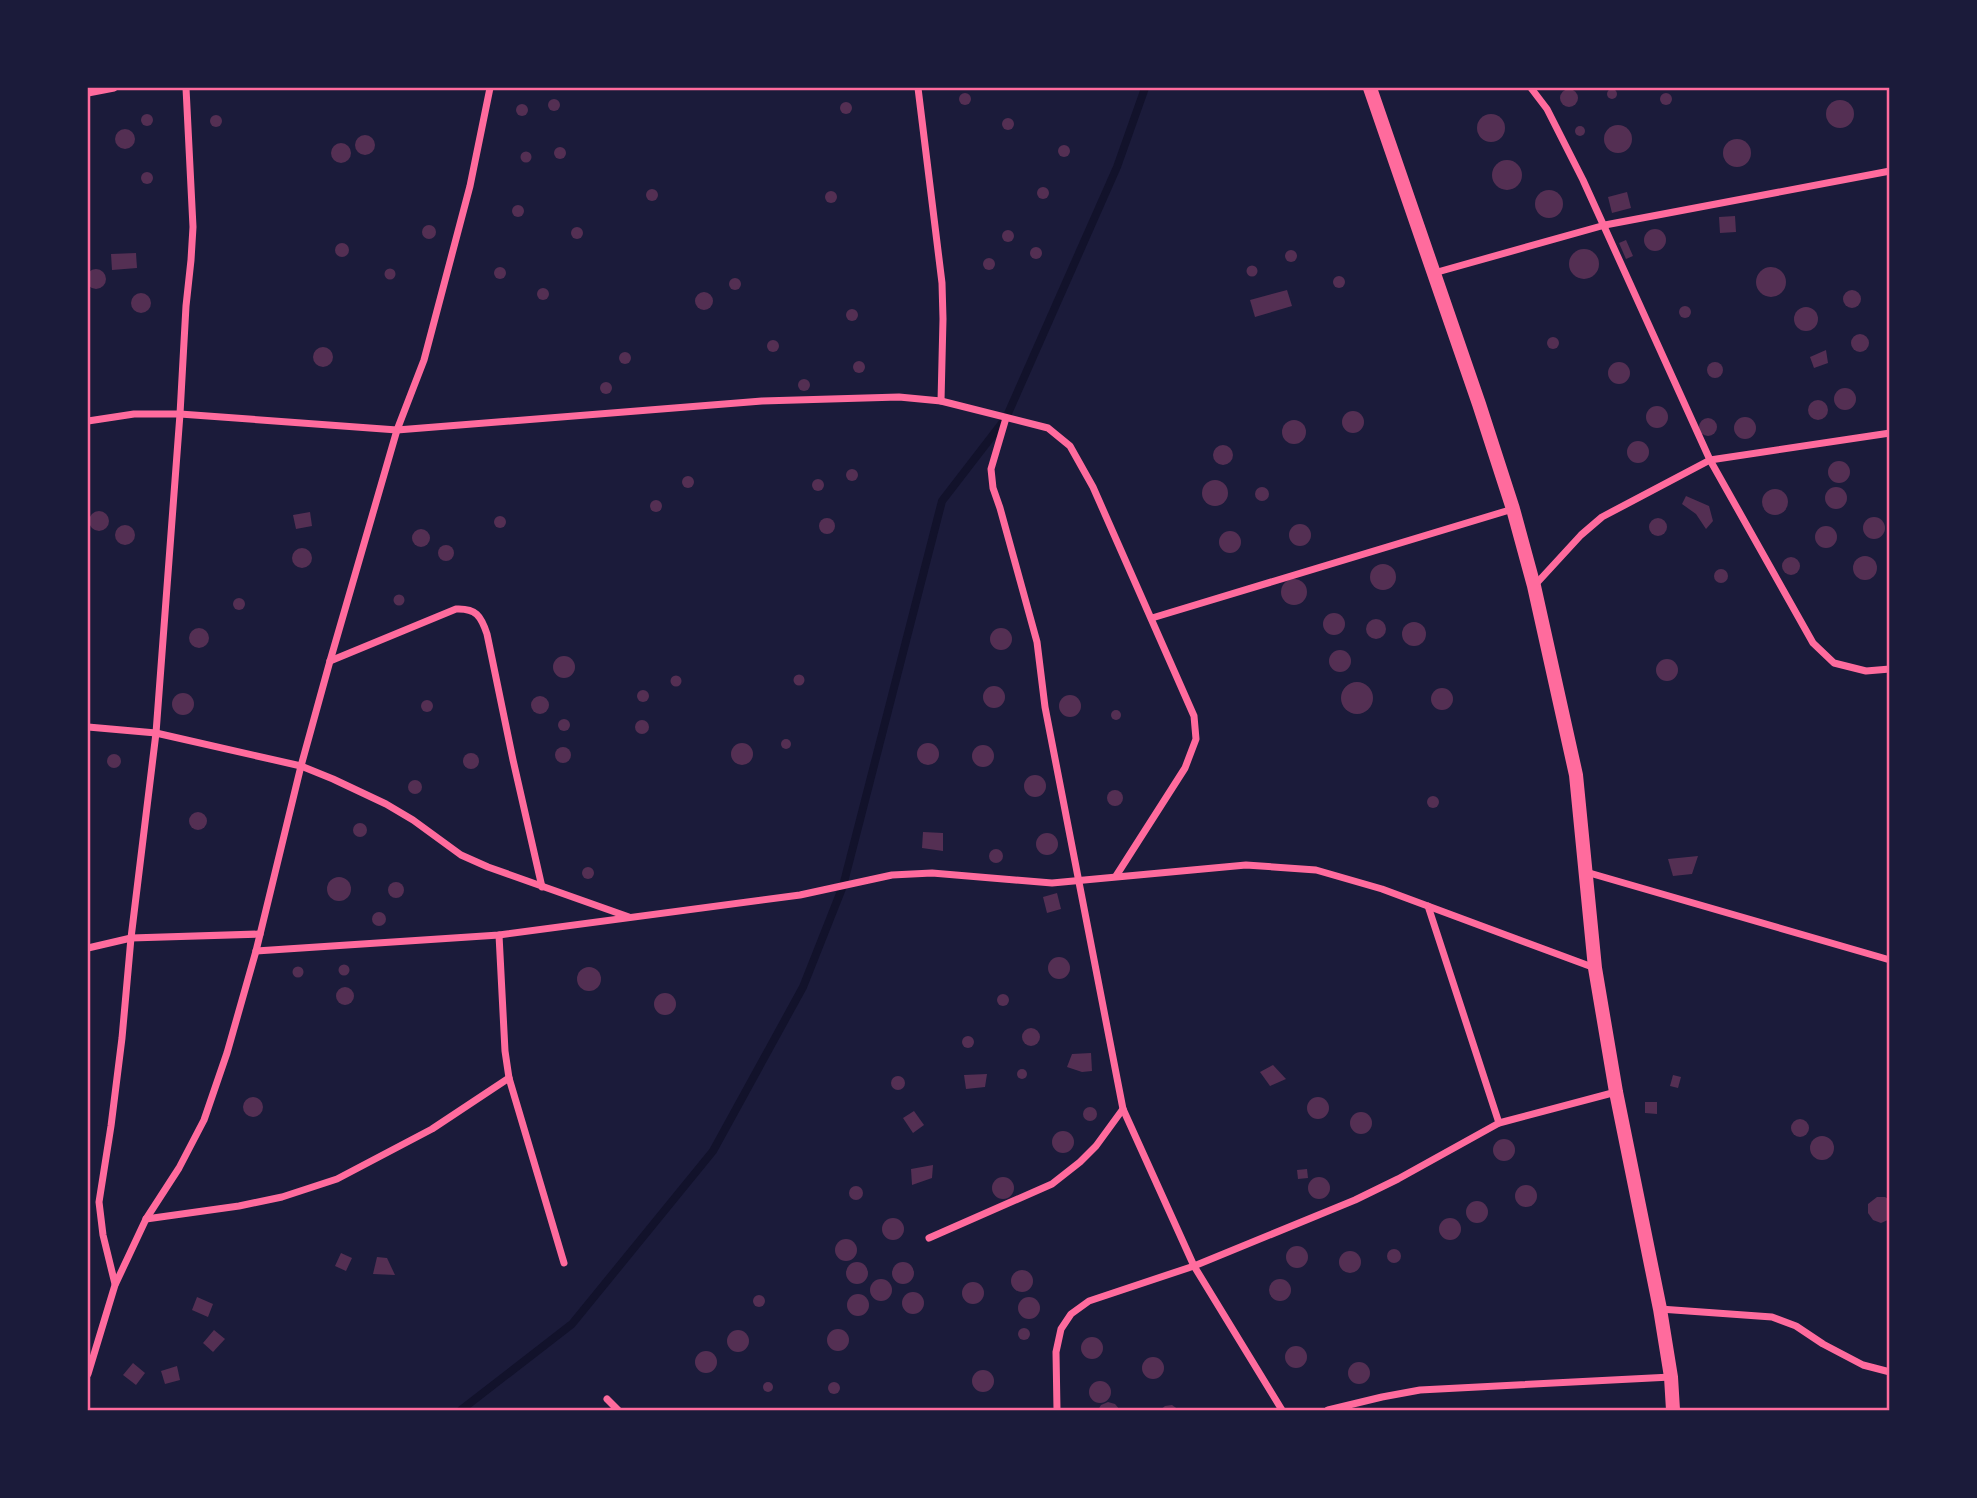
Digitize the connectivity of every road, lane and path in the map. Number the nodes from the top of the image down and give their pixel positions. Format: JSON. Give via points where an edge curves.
{"nodes":[{"id":1,"x":114,"y":88,"type":"edge"},
{"id":2,"x":186,"y":88,"type":"edge"},
{"id":3,"x":491,"y":88,"type":"edge"},
{"id":4,"x":918,"y":88,"type":"edge"},
{"id":5,"x":1370,"y":88,"type":"edge"},
{"id":6,"x":1531,"y":88,"type":"edge"},
{"id":7,"x":88,"y":93,"type":"edge"},
{"id":8,"x":1889,"y":171,"type":"edge"},
{"id":9,"x":1605,"y":225,"type":"junction"},
{"id":10,"x":1433,"y":273,"type":"junction"},
{"id":11,"x":941,"y":401,"type":"junction"},
{"id":12,"x":180,"y":414,"type":"junction"},
{"id":13,"x":1006,"y":418,"type":"junction"},
{"id":14,"x":88,"y":421,"type":"edge"},
{"id":15,"x":397,"y":430,"type":"junction"},
{"id":16,"x":1889,"y":433,"type":"edge"},
{"id":17,"x":1710,"y":460,"type":"junction"},
{"id":18,"x":1513,"y":509,"type":"junction"},
{"id":19,"x":1534,"y":586,"type":"junction"},
{"id":20,"x":1152,"y":618,"type":"junction"},
{"id":21,"x":330,"y":661,"type":"junction"},
{"id":22,"x":1889,"y":669,"type":"edge"},
{"id":23,"x":88,"y":727,"type":"edge"},
{"id":24,"x":156,"y":733,"type":"junction"},
{"id":25,"x":301,"y":766,"type":"junction"},
{"id":26,"x":1586,"y":872,"type":"junction"},
{"id":27,"x":1116,"y":876,"type":"junction"},
{"id":28,"x":1079,"y":881,"type":"junction"},
{"id":29,"x":541,"y":887,"type":"junction"},
{"id":30,"x":1428,"y":906,"type":"junction"},
{"id":31,"x":632,"y":918,"type":"junction"},
{"id":32,"x":260,"y":934,"type":"junction"},
{"id":33,"x":499,"y":935,"type":"junction"},
{"id":34,"x":131,"y":938,"type":"junction"},
{"id":35,"x":88,"y":948,"type":"edge"},
{"id":36,"x":256,"y":951,"type":"junction"},
{"id":37,"x":1889,"y":960,"type":"edge"},
{"id":38,"x":1595,"y":968,"type":"junction"},
{"id":39,"x":509,"y":1077,"type":"junction"},
{"id":40,"x":1616,"y":1093,"type":"junction"},
{"id":41,"x":1123,"y":1110,"type":"junction"},
{"id":42,"x":1499,"y":1123,"type":"junction"},
{"id":43,"x":146,"y":1219,"type":"junction"},
{"id":44,"x":929,"y":1238,"type":"dead end"},
{"id":45,"x":564,"y":1264,"type":"dead end"},
{"id":46,"x":1194,"y":1266,"type":"junction"},
{"id":47,"x":115,"y":1285,"type":"junction"},
{"id":48,"x":1660,"y":1309,"type":"junction"},
{"id":49,"x":1889,"y":1372,"type":"edge"},
{"id":50,"x":88,"y":1373,"type":"edge"},
{"id":51,"x":1671,"y":1377,"type":"junction"},
{"id":52,"x":607,"y":1399,"type":"dead end"},
{"id":53,"x":618,"y":1410,"type":"edge"},
{"id":54,"x":1057,"y":1410,"type":"edge"},
{"id":55,"x":1282,"y":1410,"type":"edge"},
{"id":56,"x":1328,"y":1410,"type":"edge"},
{"id":57,"x":1673,"y":1410,"type":"edge"}],
"edges":[{"from":1,"to":7,"type":"street"},
{"from":2,"to":12,"type":"street","via":[[193,227]]},
{"from":3,"to":15,"type":"street","via":[[424,360]]},
{"from":4,"to":11,"type":"street","via":[[942,283]]},
{"from":5,"to":10,"type":"main road"},
{"from":6,"to":9,"type":"street","via":[[1547,110]]},
{"from":8,"to":9,"type":"street"},
{"from":9,"to":10,"type":"street"},
{"from":9,"to":17,"type":"street"},
{"from":10,"to":18,"type":"main road"},
{"from":11,"to":13,"type":"street"},
{"from":11,"to":15,"type":"street","via":[[899,397],[762,401]]},
{"from":12,"to":14,"type":"street"},
{"from":12,"to":15,"type":"street"},
{"from":12,"to":24,"type":"street"},
{"from":13,"to":20,"type":"street","via":[[1048,428],[1070,446]]},
{"from":13,"to":28,"type":"street","via":[[991,469],[993,488],[1037,642]]},
{"from":15,"to":21,"type":"street"},
{"from":16,"to":17,"type":"street"},
{"from":17,"to":19,"type":"street","via":[[1602,517]]},
{"from":17,"to":22,"type":"street","via":[[1814,643],[1834,663],[1866,671]]},
{"from":18,"to":19,"type":"main road"},
{"from":18,"to":20,"type":"street"},
{"from":19,"to":26,"type":"main road","via":[[1576,775]]},
{"from":20,"to":27,"type":"street","via":[[1194,716],[1196,739],[1185,768]]},
{"from":21,"to":25,"type":"street"},
{"from":21,"to":29,"type":"street","via":[[456,609],[476,613],[487,634]]},
{"from":23,"to":24,"type":"street"},
{"from":24,"to":25,"type":"street"},
{"from":24,"to":34,"type":"street"},
{"from":25,"to":29,"type":"street","via":[[386,804],[461,855]]},
{"from":25,"to":32,"type":"street"},
{"from":26,"to":37,"type":"street"},
{"from":26,"to":38,"type":"main road"},
{"from":27,"to":28,"type":"street"},
{"from":27,"to":30,"type":"street","via":[[1246,865],[1316,870]]},
{"from":28,"to":31,"type":"street","via":[[1033,883],[932,873],[892,876],[800,895]]},
{"from":28,"to":41,"type":"street"},
{"from":29,"to":31,"type":"street"},
{"from":30,"to":38,"type":"street"},
{"from":30,"to":42,"type":"street"},
{"from":31,"to":33,"type":"street"},
{"from":32,"to":34,"type":"street"},
{"from":32,"to":36,"type":"street"},
{"from":33,"to":36,"type":"street"},
{"from":33,"to":39,"type":"street"},
{"from":34,"to":35,"type":"street"},
{"from":34,"to":47,"type":"street","via":[[99,1202]]},
{"from":36,"to":43,"type":"street","via":[[204,1120]]},
{"from":38,"to":40,"type":"main road"},
{"from":39,"to":43,"type":"street","via":[[432,1129],[337,1179],[239,1206]]},
{"from":39,"to":45,"type":"street"},
{"from":40,"to":42,"type":"street"},
{"from":40,"to":48,"type":"main road"},
{"from":41,"to":44,"type":"street","via":[[1096,1146],[1052,1184]]},
{"from":41,"to":46,"type":"street"},
{"from":42,"to":46,"type":"street","via":[[1355,1200]]},
{"from":43,"to":47,"type":"street"},
{"from":46,"to":54,"type":"street","via":[[1089,1301],[1071,1314],[1061,1329],[1056,1352]]},
{"from":46,"to":55,"type":"street"},
{"from":47,"to":50,"type":"street"},
{"from":48,"to":49,"type":"street","via":[[1772,1317],[1863,1365]]},
{"from":48,"to":51,"type":"main road"},
{"from":51,"to":56,"type":"street","via":[[1420,1390]]},
{"from":51,"to":57,"type":"main road"},
{"from":52,"to":53,"type":"street"}]}
